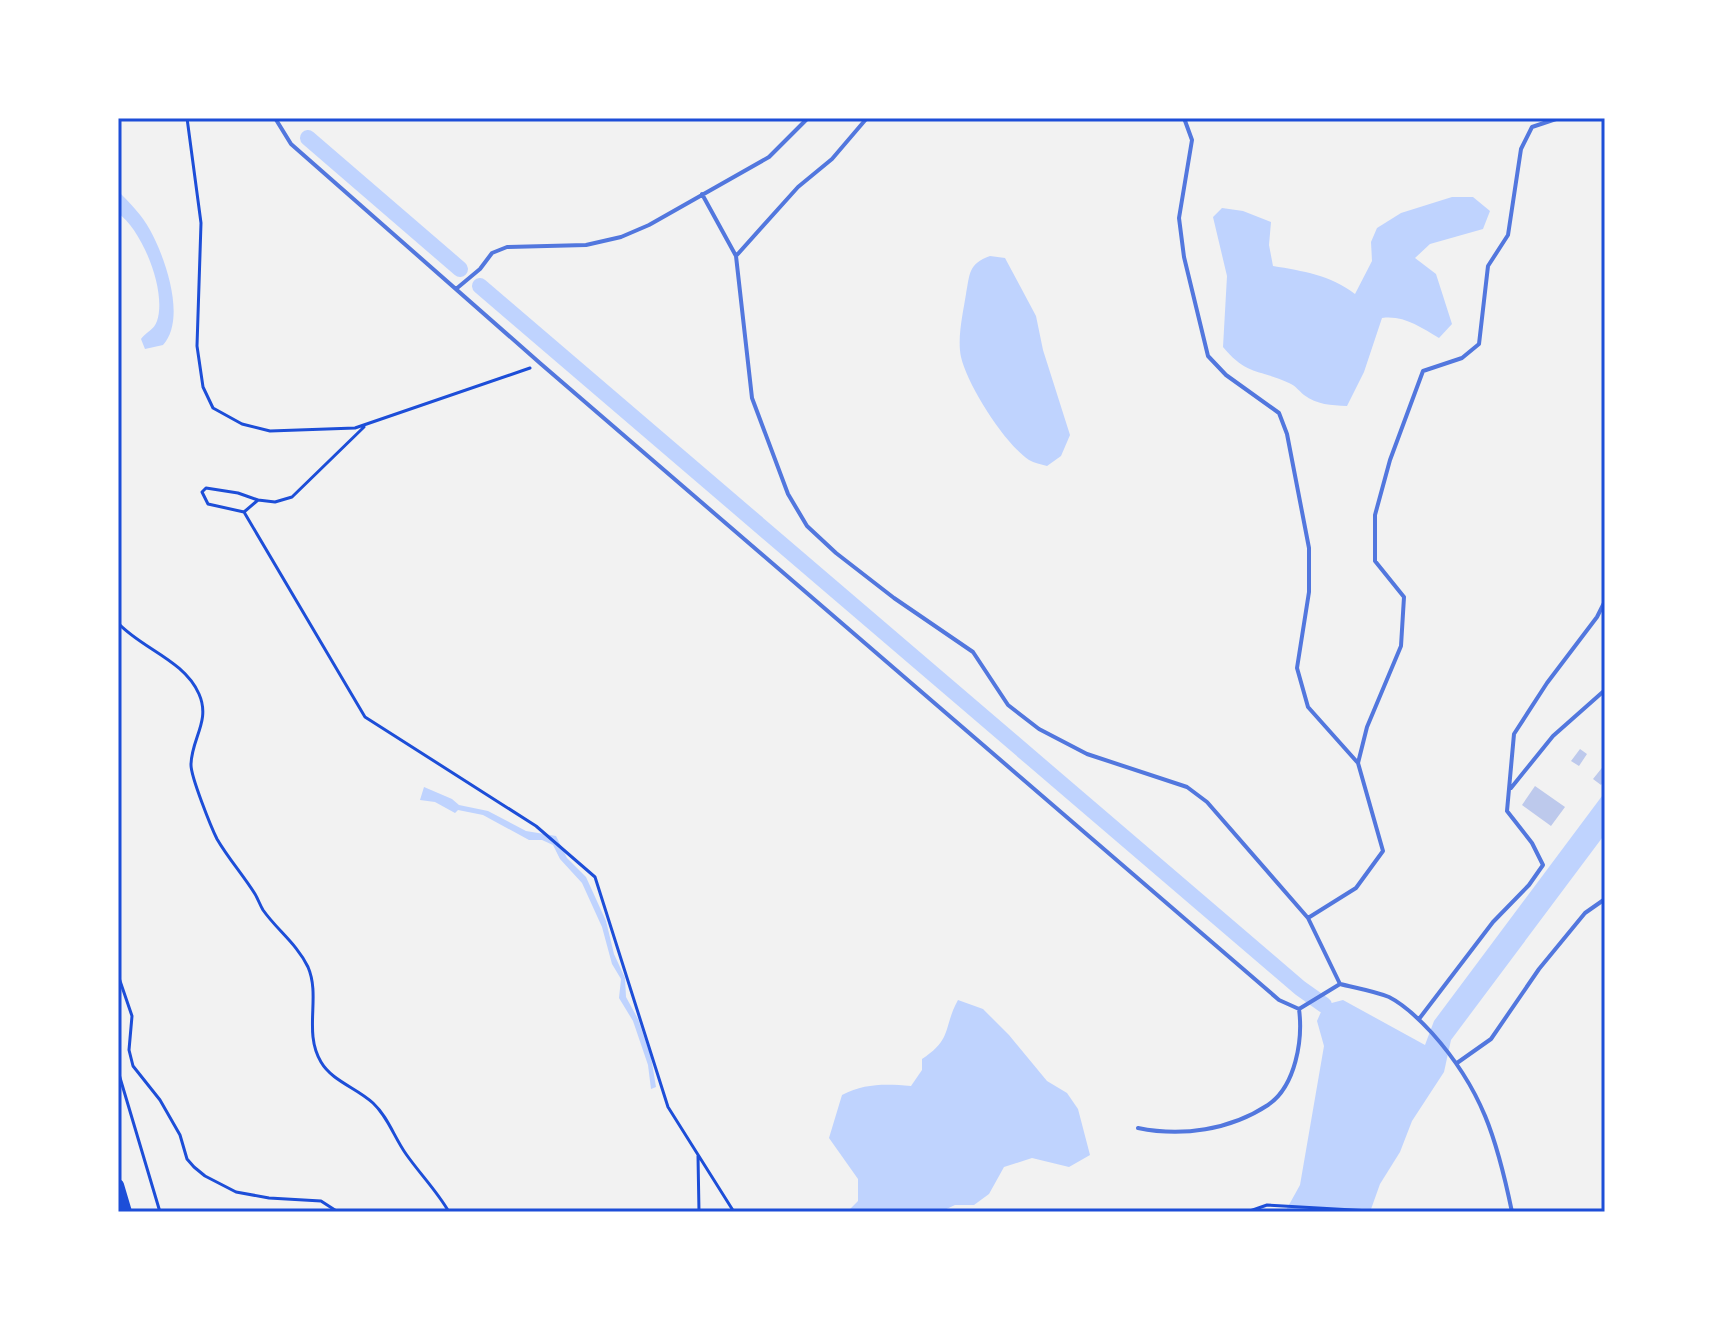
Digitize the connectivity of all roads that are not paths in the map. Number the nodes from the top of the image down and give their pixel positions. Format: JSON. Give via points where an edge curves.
{"nodes":[{"id":1,"x":275,"y":118,"type":"edge"},
{"id":2,"x":808,"y":118,"type":"edge"},
{"id":3,"x":867,"y":118,"type":"edge"},
{"id":4,"x":1184,"y":118,"type":"edge"},
{"id":5,"x":1559,"y":118,"type":"edge"},
{"id":6,"x":702,"y":194,"type":"junction"},
{"id":7,"x":736,"y":256,"type":"junction"},
{"id":8,"x":456,"y":289,"type":"junction"},
{"id":9,"x":1605,"y":601,"type":"edge"},
{"id":10,"x":1605,"y":690,"type":"edge"},
{"id":11,"x":1358,"y":763,"type":"junction"},
{"id":12,"x":1509,"y":790,"type":"junction"},
{"id":13,"x":1605,"y":899,"type":"edge"},
{"id":14,"x":1308,"y":918,"type":"junction"},
{"id":15,"x":1340,"y":984,"type":"junction"},
{"id":16,"x":1299,"y":1009,"type":"junction"},
{"id":17,"x":1419,"y":1019,"type":"junction"},
{"id":18,"x":1457,"y":1063,"type":"junction"},
{"id":19,"x":1138,"y":1128,"type":"dead end"},
{"id":20,"x":118,"y":1185,"type":"edge"},
{"id":21,"x":126,"y":1212,"type":"edge"},
{"id":22,"x":1512,"y":1212,"type":"edge"}],
"edges":[{"from":1,"to":8,"type":"lane","via":[[291,144]]},
{"from":2,"to":6,"type":"lane","via":[[769,157]]},
{"from":3,"to":7,"type":"lane"},
{"from":4,"to":11,"type":"lane","via":[[1192,140],[1179,218],[1208,356],[1279,413],[1287,434],[1309,548],[1309,592],[1297,668],[1308,707]]},
{"from":5,"to":11,"type":"lane","via":[[1532,127],[1521,149],[1508,235],[1488,266],[1479,344],[1462,358],[1423,371],[1390,460],[1375,515],[1375,561],[1404,597],[1401,646]]},
{"from":6,"to":7,"type":"lane"},
{"from":6,"to":8,"type":"lane","via":[[621,237],[586,245],[507,247],[492,253]]},
{"from":7,"to":14,"type":"lane","via":[[752,398],[788,494],[807,526],[894,598],[973,652],[1008,705],[1039,729],[1087,754],[1187,787],[1207,802]]},
{"from":8,"to":16,"type":"lane","via":[[1279,1000]]},
{"from":9,"to":12,"type":"lane","via":[[1514,734]]},
{"from":10,"to":12,"type":"lane","via":[[1553,736]]},
{"from":11,"to":14,"type":"lane","via":[[1383,851],[1356,888]]},
{"from":12,"to":17,"type":"lane","via":[[1507,811],[1543,865]]},
{"from":13,"to":18,"type":"lane","via":[[1585,913],[1539,969],[1491,1039]]},
{"from":14,"to":15,"type":"lane"},
{"from":15,"to":16,"type":"lane"},
{"from":15,"to":17,"type":"lane","via":[[1389,998]]},
{"from":16,"to":19,"type":"lane","via":[[1292,1075],[1270,1104],[1196,1132]]},
{"from":17,"to":18,"type":"lane"},
{"from":18,"to":22,"type":"lane","via":[[1488,1118]]},
{"from":20,"to":21,"type":"main road"}]}
